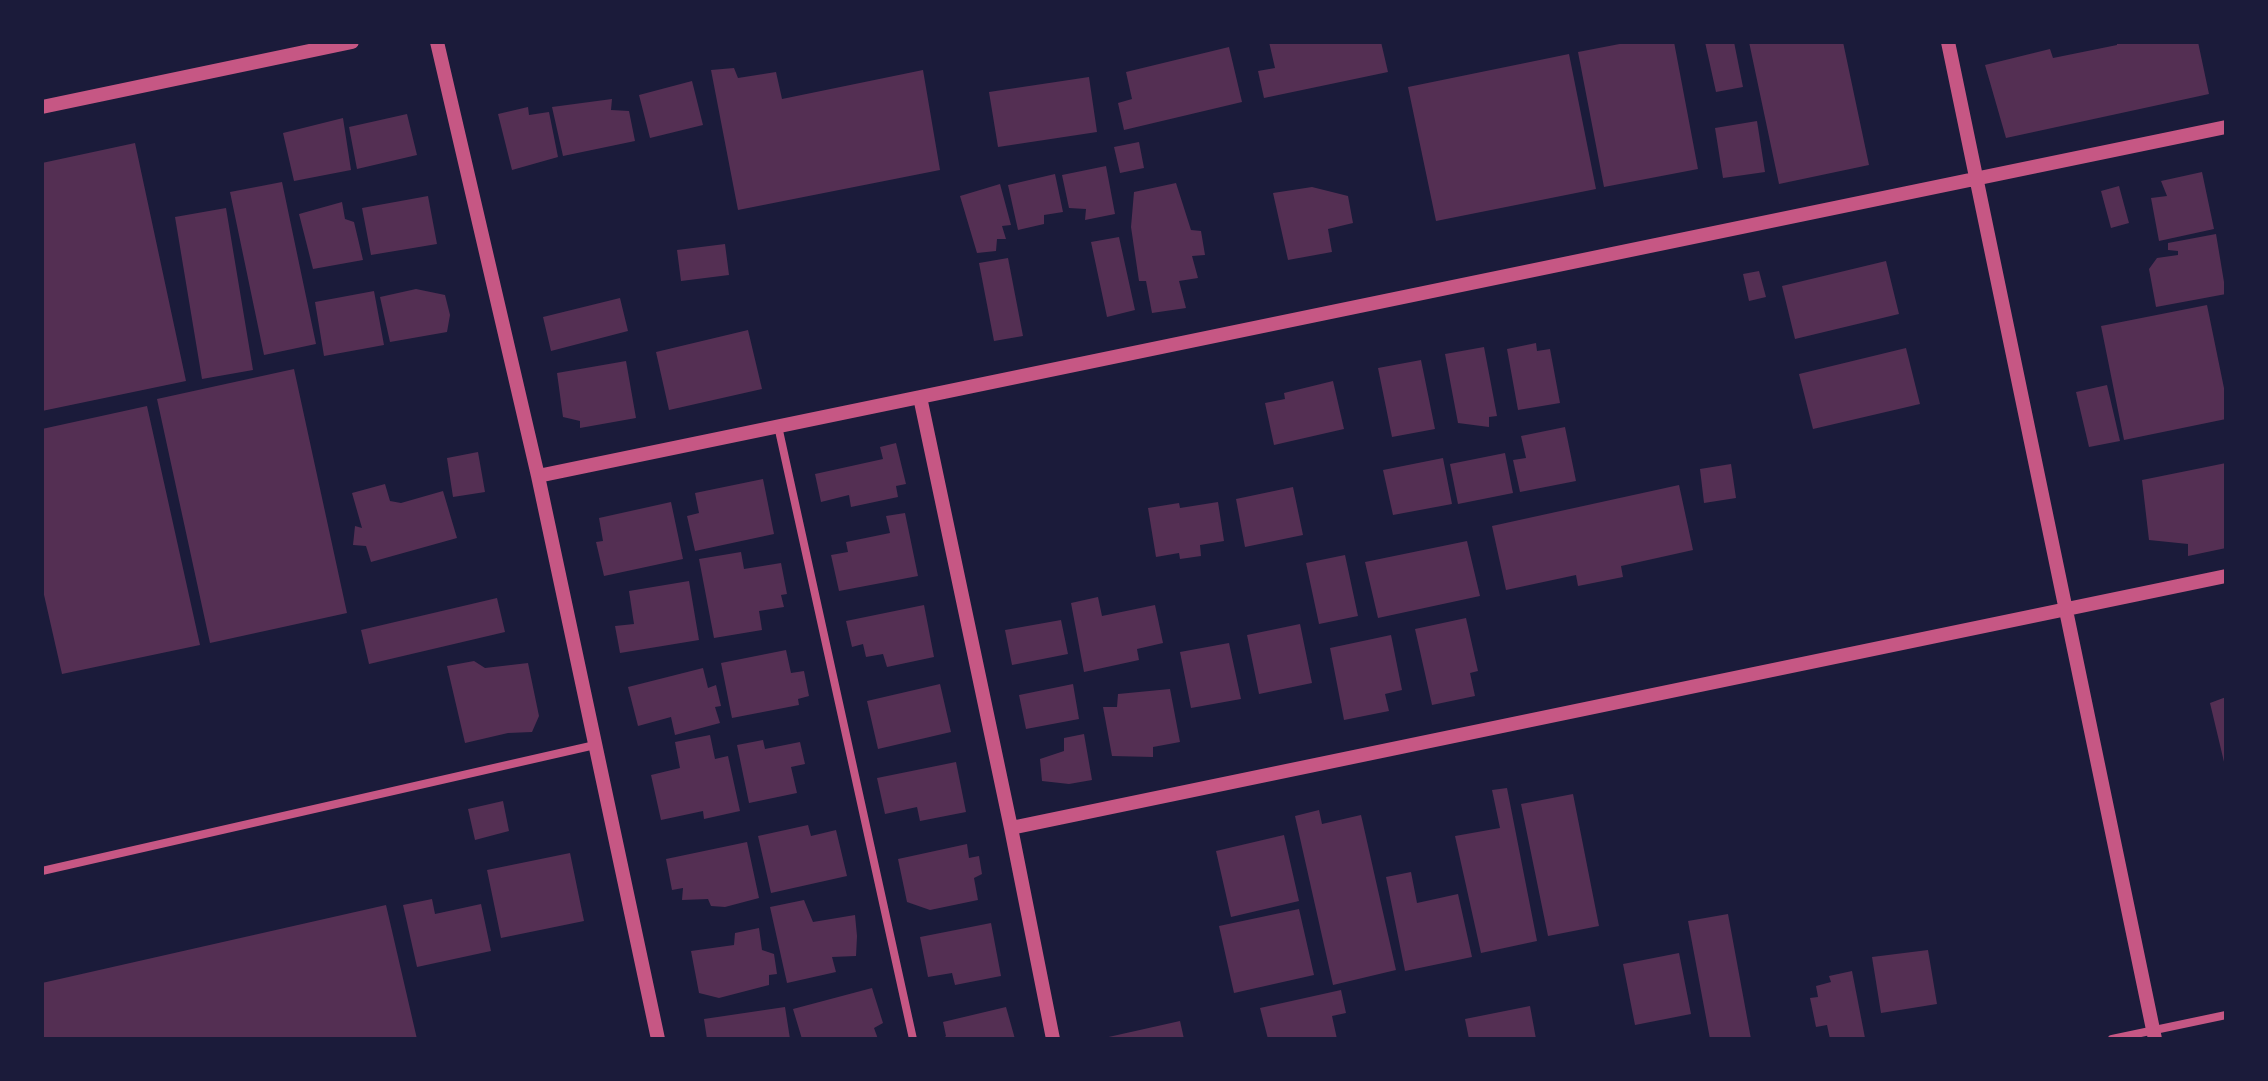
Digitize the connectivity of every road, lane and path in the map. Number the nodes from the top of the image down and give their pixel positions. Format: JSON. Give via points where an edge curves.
{"nodes":[{"id":1,"x":352,"y":42,"type":"edge"},
{"id":2,"x":437,"y":42,"type":"edge"},
{"id":3,"x":1948,"y":42,"type":"edge"},
{"id":4,"x":42,"y":107,"type":"edge"},
{"id":5,"x":2226,"y":127,"type":"edge"},
{"id":6,"x":1978,"y":179,"type":"junction"},
{"id":7,"x":920,"y":397,"type":"junction"},
{"id":8,"x":778,"y":426,"type":"junction"},
{"id":9,"x":538,"y":476,"type":"junction"},
{"id":10,"x":2226,"y":576,"type":"edge"},
{"id":11,"x":2065,"y":610,"type":"junction"},
{"id":12,"x":595,"y":745,"type":"junction"},
{"id":13,"x":1011,"y":828,"type":"junction"},
{"id":14,"x":42,"y":871,"type":"edge"},
{"id":15,"x":2226,"y":1015,"type":"edge"},
{"id":16,"x":2154,"y":1035,"type":"edge"},
{"id":17,"x":658,"y":1039,"type":"edge"},
{"id":18,"x":913,"y":1039,"type":"edge"},
{"id":19,"x":1053,"y":1039,"type":"edge"},
{"id":20,"x":2112,"y":1039,"type":"edge"}],
"edges":[{"from":1,"to":4,"type":"street"},
{"from":2,"to":9,"type":"street"},
{"from":3,"to":6,"type":"street"},
{"from":5,"to":6,"type":"street"},
{"from":6,"to":7,"type":"street"},
{"from":6,"to":11,"type":"street"},
{"from":7,"to":8,"type":"street"},
{"from":7,"to":13,"type":"street"},
{"from":8,"to":9,"type":"street"},
{"from":8,"to":18,"type":"street"},
{"from":9,"to":12,"type":"street"},
{"from":10,"to":11,"type":"street"},
{"from":11,"to":13,"type":"street"},
{"from":11,"to":16,"type":"street"},
{"from":12,"to":14,"type":"street"},
{"from":12,"to":17,"type":"street"},
{"from":13,"to":19,"type":"street"},
{"from":15,"to":16,"type":"street"},
{"from":16,"to":20,"type":"street"}]}
